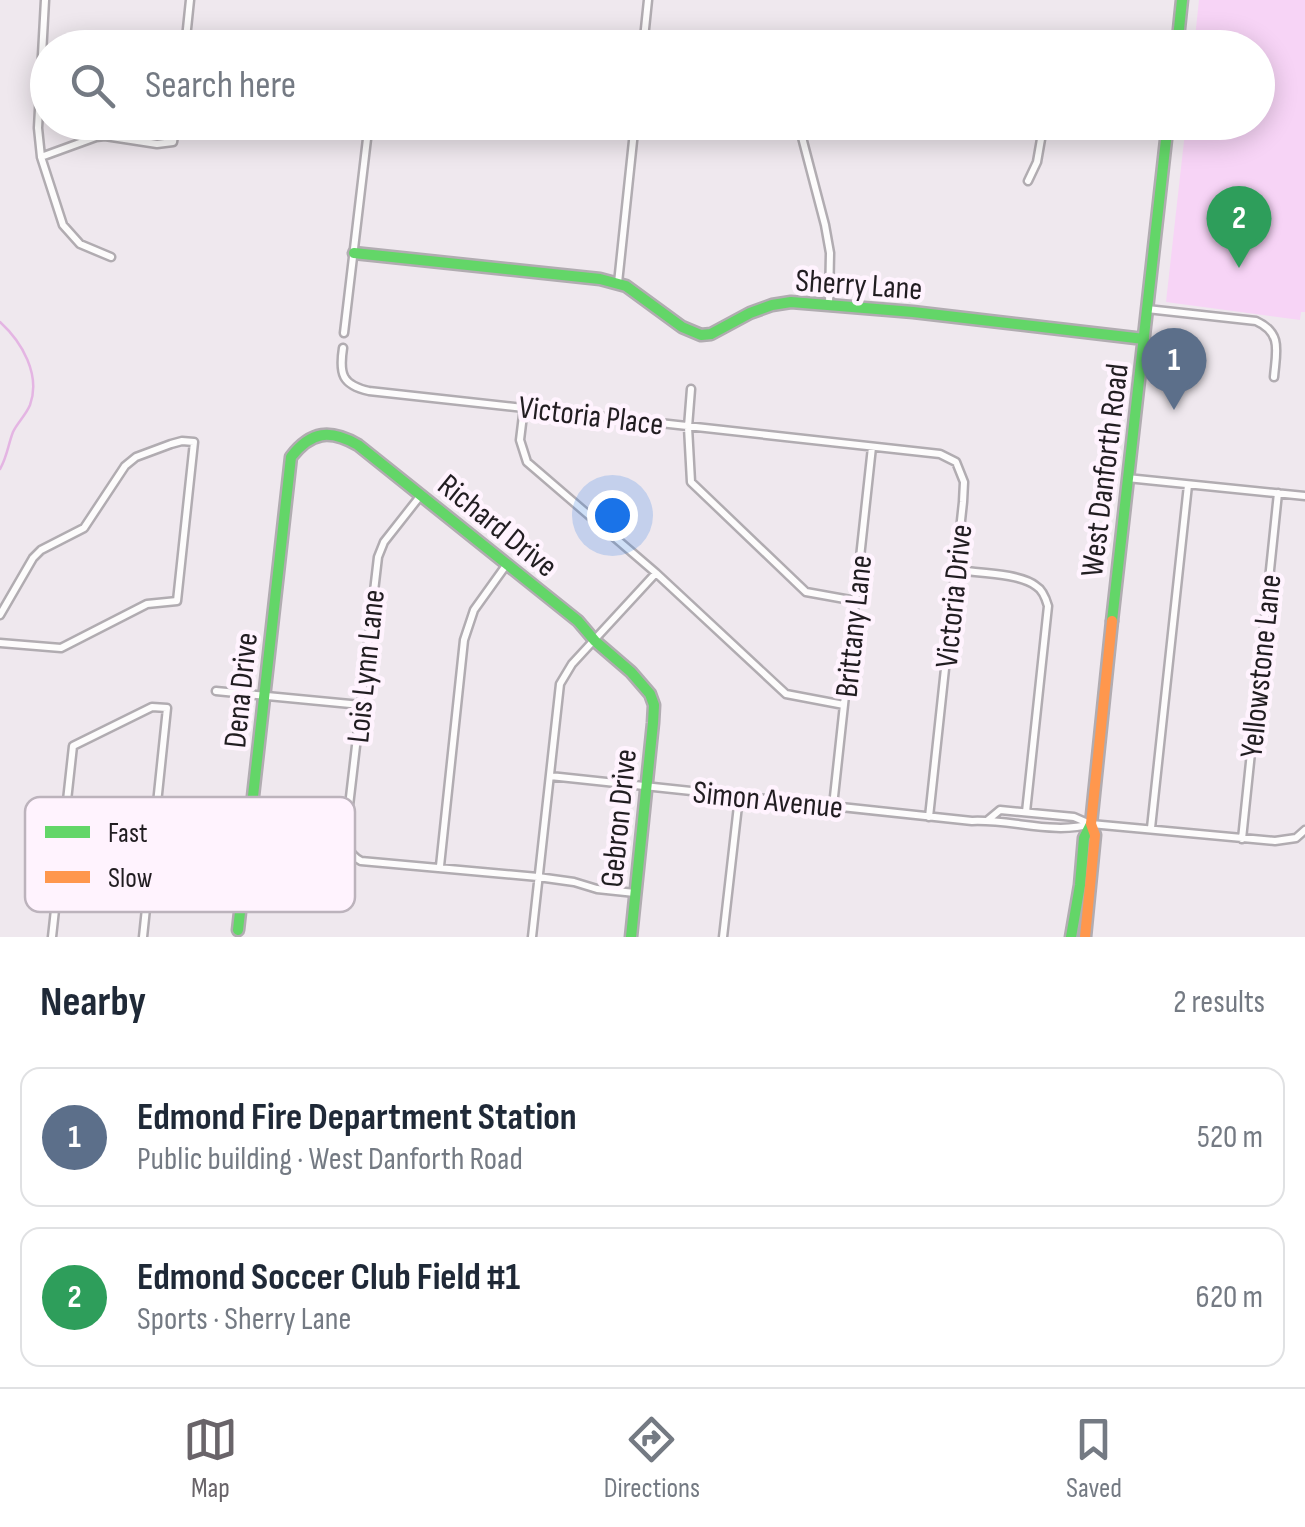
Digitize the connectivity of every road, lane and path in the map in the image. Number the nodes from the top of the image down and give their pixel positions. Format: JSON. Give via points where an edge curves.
{"nodes":[{"id":1,"x":44,"y":0,"type":"edge"},
{"id":2,"x":190,"y":0,"type":"edge"},
{"id":3,"x":648,"y":0,"type":"edge"},
{"id":4,"x":1182,"y":0,"type":"edge"},
{"id":5,"x":43,"y":30,"type":"edge"},
{"id":6,"x":186,"y":30,"type":"edge"},
{"id":7,"x":644,"y":30,"type":"edge"},
{"id":8,"x":1179,"y":30,"type":"edge"},
{"id":9,"x":40,"y":140,"type":"edge"},
{"id":10,"x":88,"y":140,"type":"edge"},
{"id":11,"x":122,"y":140,"type":"edge"},
{"id":12,"x":174,"y":140,"type":"edge"},
{"id":13,"x":366,"y":140,"type":"edge"},
{"id":14,"x":633,"y":140,"type":"edge"},
{"id":15,"x":802,"y":140,"type":"edge"},
{"id":16,"x":1041,"y":140,"type":"edge"},
{"id":17,"x":1166,"y":140,"type":"edge"},
{"id":18,"x":42,"y":157,"type":"junction"},
{"id":19,"x":1028,"y":181,"type":"dead end"},
{"id":20,"x":354,"y":253,"type":"junction"},
{"id":21,"x":112,"y":257,"type":"dead end"},
{"id":22,"x":618,"y":283,"type":"junction"},
{"id":23,"x":828,"y":303,"type":"junction"},
{"id":24,"x":1147,"y":309,"type":"junction"},
{"id":25,"x":344,"y":333,"type":"dead end"},
{"id":26,"x":1144,"y":338,"type":"junction"},
{"id":27,"x":343,"y":348,"type":"dead end"},
{"id":28,"x":1274,"y":377,"type":"dead end"},
{"id":29,"x":691,"y":389,"type":"dead end"},
{"id":30,"x":524,"y":408,"type":"junction"},
{"id":31,"x":688,"y":426,"type":"junction"},
{"id":32,"x":872,"y":447,"type":"junction"},
{"id":33,"x":291,"y":456,"type":"joint"},
{"id":34,"x":1126,"y":478,"type":"junction"},
{"id":35,"x":1188,"y":485,"type":"junction"},
{"id":36,"x":1278,"y":494,"type":"junction"},
{"id":37,"x":421,"y":495,"type":"junction"},
{"id":38,"x":1305,"y":496,"type":"edge"},
{"id":39,"x":507,"y":564,"type":"junction"},
{"id":40,"x":957,"y":570,"type":"junction"},
{"id":41,"x":656,"y":573,"type":"junction"},
{"id":42,"x":856,"y":601,"type":"junction"},
{"id":43,"x":0,"y":615,"type":"edge"},
{"id":44,"x":595,"y":641,"type":"junction"},
{"id":45,"x":0,"y":643,"type":"edge"},
{"id":46,"x":216,"y":692,"type":"dead end"},
{"id":47,"x":264,"y":696,"type":"junction"},
{"id":48,"x":362,"y":705,"type":"junction"},
{"id":49,"x":654,"y":705,"type":"joint"},
{"id":50,"x":844,"y":705,"type":"junction"},
{"id":51,"x":550,"y":776,"type":"junction"},
{"id":52,"x":648,"y":786,"type":"junction"},
{"id":53,"x":67,"y":797,"type":"edge"},
{"id":54,"x":158,"y":797,"type":"edge"},
{"id":55,"x":253,"y":797,"type":"edge"},
{"id":56,"x":350,"y":797,"type":"edge"},
{"id":57,"x":739,"y":797,"type":"junction"},
{"id":58,"x":833,"y":806,"type":"junction"},
{"id":59,"x":1026,"y":812,"type":"junction"},
{"id":60,"x":928,"y":817,"type":"junction"},
{"id":61,"x":987,"y":820,"type":"junction"},
{"id":62,"x":1092,"y":824,"type":"junction"},
{"id":63,"x":1151,"y":828,"type":"junction"},
{"id":64,"x":1305,"y":830,"type":"edge"},
{"id":65,"x":1242,"y":839,"type":"junction"},
{"id":66,"x":355,"y":857,"type":"edge"},
{"id":67,"x":440,"y":866,"type":"junction"},
{"id":68,"x":538,"y":877,"type":"junction"},
{"id":69,"x":635,"y":893,"type":"junction"},
{"id":70,"x":55,"y":912,"type":"edge"},
{"id":71,"x":146,"y":912,"type":"edge"},
{"id":72,"x":240,"y":912,"type":"edge"},
{"id":73,"x":238,"y":930,"type":"dead end"},
{"id":74,"x":52,"y":937,"type":"edge"},
{"id":75,"x":143,"y":937,"type":"edge"},
{"id":76,"x":532,"y":937,"type":"edge"},
{"id":77,"x":631,"y":937,"type":"edge"},
{"id":78,"x":724,"y":937,"type":"edge"},
{"id":79,"x":1071,"y":937,"type":"edge"},
{"id":80,"x":1085,"y":937,"type":"edge"}],
"edges":[{"from":1,"to":5,"type":"street"},
{"from":2,"to":6,"type":"street"},
{"from":3,"to":7,"type":"street"},
{"from":4,"to":8,"type":"street"},
{"from":9,"to":18,"type":"street"},
{"from":10,"to":18,"type":"street"},
{"from":11,"to":12,"type":"street"},
{"from":13,"to":20,"type":"street"},
{"from":14,"to":22,"type":"street"},
{"from":15,"to":23,"type":"street","via":[[827,239]]},
{"from":16,"to":19,"type":"street"},
{"from":17,"to":24,"type":"street","name":"West Danforth Road"},
{"from":18,"to":21,"type":"street","via":[[63,226],[80,244]]},
{"from":20,"to":22,"type":"street","name":"Sherry Lane"},
{"from":20,"to":25,"type":"street"},
{"from":22,"to":23,"type":"street","name":"Sherry Lane","via":[[701,335],[772,305]]},
{"from":23,"to":26,"type":"street","name":"Sherry Lane"},
{"from":24,"to":26,"type":"street","name":"West Danforth Road"},
{"from":24,"to":28,"type":"street","via":[[1268,326],[1277,344]]},
{"from":26,"to":34,"type":"street","name":"West Danforth Road"},
{"from":27,"to":30,"type":"street","name":"Victoria Place","via":[[342,373],[355,388]]},
{"from":29,"to":31,"type":"street"},
{"from":30,"to":31,"type":"street","name":"Victoria Place"},
{"from":30,"to":41,"type":"street","via":[[520,440],[527,462]]},
{"from":31,"to":32,"type":"street","name":"Victoria Place"},
{"from":31,"to":42,"type":"street","via":[[691,482],[806,592]]},
{"from":32,"to":40,"type":"street","name":"Victoria Drive","via":[[940,454],[956,462],[964,482]]},
{"from":32,"to":42,"type":"street","name":"Brittany Lane"},
{"from":33,"to":37,"type":"street","name":"Richard Drive","via":[[313,436],[342,434]]},
{"from":33,"to":47,"type":"street","name":"Dena Drive"},
{"from":34,"to":35,"type":"street"},
{"from":34,"to":62,"type":"street","name":"West Danforth Road"},
{"from":35,"to":36,"type":"street"},
{"from":35,"to":63,"type":"street"},
{"from":36,"to":38,"type":"street"},
{"from":36,"to":65,"type":"street","name":"Yellowstone Lane"},
{"from":37,"to":39,"type":"street","name":"Richard Drive"},
{"from":37,"to":48,"type":"street","name":"Lois Lynn Lane","via":[[378,557]]},
{"from":39,"to":44,"type":"street","name":"Richard Drive"},
{"from":39,"to":67,"type":"street","via":[[474,610],[464,640]]},
{"from":40,"to":59,"type":"street","via":[[1036,584],[1048,606]]},
{"from":40,"to":60,"type":"street","name":"Victoria Drive"},
{"from":41,"to":44,"type":"street"},
{"from":41,"to":50,"type":"street","via":[[786,694]]},
{"from":42,"to":50,"type":"street","name":"Brittany Lane"},
{"from":43,"to":45,"type":"street","via":[[32,558],[84,528],[125,466],[170,444],[194,442],[177,601],[147,604],[61,648]]},
{"from":44,"to":49,"type":"street","name":"Richard Drive","via":[[644,685]]},
{"from":44,"to":51,"type":"street","via":[[560,684]]},
{"from":46,"to":47,"type":"street"},
{"from":47,"to":48,"type":"street"},
{"from":47,"to":55,"type":"street","name":"Dena Drive"},
{"from":48,"to":56,"type":"street","name":"Lois Lynn Lane"},
{"from":49,"to":52,"type":"street","name":"Gebron Drive"},
{"from":50,"to":58,"type":"street","name":"Brittany Lane"},
{"from":51,"to":52,"type":"street","name":"Simon Avenue"},
{"from":51,"to":68,"type":"street"},
{"from":52,"to":57,"type":"street","name":"Simon Avenue"},
{"from":52,"to":69,"type":"street","name":"Gebron Drive"},
{"from":53,"to":54,"type":"street","via":[[73,746],[152,707],[168,708]]},
{"from":57,"to":58,"type":"street","name":"Simon Avenue"},
{"from":57,"to":78,"type":"street"},
{"from":58,"to":60,"type":"street","name":"Simon Avenue"},
{"from":59,"to":61,"type":"street","name":"Simon Avenue","via":[[1000,810]]},
{"from":59,"to":62,"type":"street","name":"Simon Avenue"},
{"from":60,"to":61,"type":"street","name":"Simon Avenue"},
{"from":61,"to":62,"type":"street","name":"Simon Avenue","via":[[1073,829]]},
{"from":62,"to":63,"type":"street"},
{"from":62,"to":79,"type":"street","name":"West Danforth Road","via":[[1084,838]]},
{"from":62,"to":80,"type":"street","name":"West Danforth Road"},
{"from":63,"to":65,"type":"street"},
{"from":64,"to":65,"type":"street","via":[[1284,841]]},
{"from":66,"to":67,"type":"street","name":"Lois Lynn Lane"},
{"from":67,"to":68,"type":"street"},
{"from":68,"to":69,"type":"street"},
{"from":68,"to":76,"type":"street"},
{"from":69,"to":77,"type":"street","name":"Gebron Drive"},
{"from":70,"to":74,"type":"street"},
{"from":71,"to":75,"type":"street"},
{"from":72,"to":73,"type":"street","name":"Dena Drive"}]}
